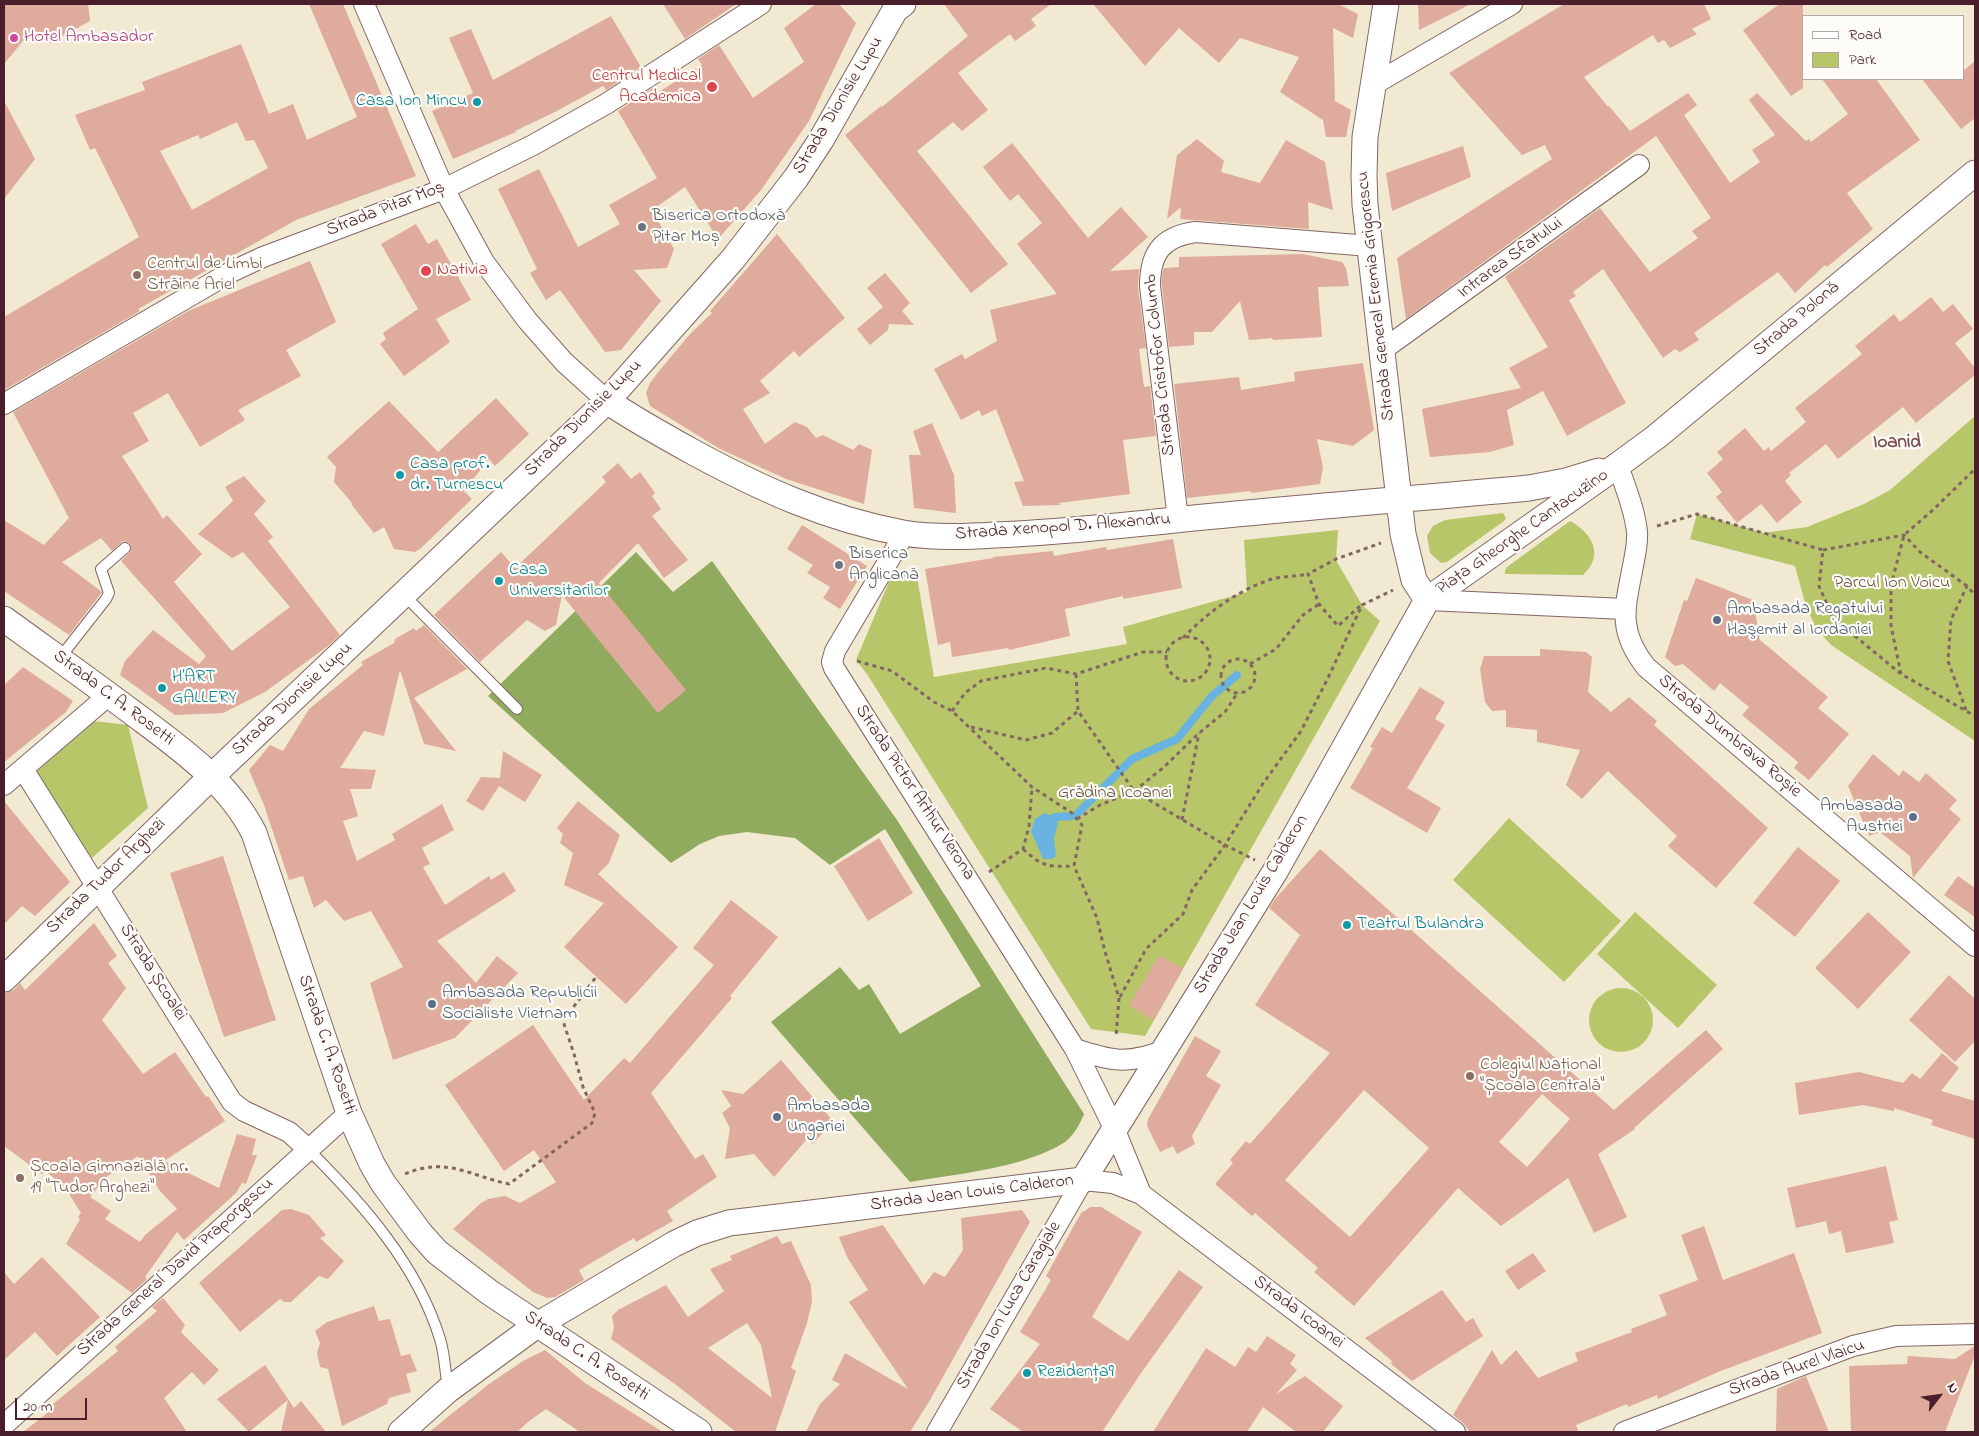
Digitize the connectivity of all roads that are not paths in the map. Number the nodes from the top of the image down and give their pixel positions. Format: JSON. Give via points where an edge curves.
{"nodes":[{"id":1,"x":364,"y":4,"type":"edge"},
{"id":2,"x":761,"y":4,"type":"edge"},
{"id":3,"x":1386,"y":4,"type":"edge"},
{"id":4,"x":1512,"y":4,"type":"edge"},
{"id":5,"x":896,"y":6,"type":"edge"},
{"id":6,"x":1371,"y":86,"type":"junction"},
{"id":7,"x":1639,"y":165,"type":"dead end"},
{"id":8,"x":1975,"y":173,"type":"edge"},
{"id":9,"x":444,"y":189,"type":"junction"},
{"id":10,"x":1370,"y":246,"type":"junction"},
{"id":11,"x":1381,"y":351,"type":"junction"},
{"id":12,"x":607,"y":401,"type":"junction"},
{"id":13,"x":4,"y":404,"type":"edge"},
{"id":14,"x":1618,"y":466,"type":"junction"},
{"id":15,"x":1399,"y":500,"type":"junction"},
{"id":16,"x":1178,"y":519,"type":"junction"},
{"id":17,"x":905,"y":534,"type":"junction"},
{"id":18,"x":125,"y":548,"type":"dead end"},
{"id":19,"x":1421,"y":590,"type":"junction"},
{"id":20,"x":404,"y":595,"type":"junction"},
{"id":21,"x":1625,"y":608,"type":"junction"},
{"id":22,"x":4,"y":619,"type":"edge"},
{"id":23,"x":60,"y":659,"type":"junction"},
{"id":24,"x":109,"y":695,"type":"junction"},
{"id":25,"x":518,"y":708,"type":"dead end"},
{"id":26,"x":23,"y":769,"type":"junction"},
{"id":27,"x":211,"y":776,"type":"junction"},
{"id":28,"x":4,"y":785,"type":"edge"},
{"id":29,"x":98,"y":885,"type":"junction"},
{"id":30,"x":1975,"y":946,"type":"edge"},
{"id":31,"x":4,"y":979,"type":"edge"},
{"id":32,"x":1075,"y":1049,"type":"junction"},
{"id":33,"x":1164,"y":1050,"type":"junction"},
{"id":34,"x":349,"y":1113,"type":"junction"},
{"id":35,"x":1114,"y":1128,"type":"junction"},
{"id":36,"x":308,"y":1149,"type":"junction"},
{"id":37,"x":1083,"y":1180,"type":"junction"},
{"id":38,"x":1141,"y":1194,"type":"junction"},
{"id":39,"x":537,"y":1325,"type":"junction"},
{"id":40,"x":1975,"y":1334,"type":"edge"},
{"id":41,"x":448,"y":1390,"type":"junction"},
{"id":42,"x":4,"y":1425,"type":"edge"},
{"id":43,"x":401,"y":1432,"type":"edge"},
{"id":44,"x":698,"y":1432,"type":"edge"},
{"id":45,"x":937,"y":1432,"type":"edge"},
{"id":46,"x":1455,"y":1432,"type":"edge"},
{"id":47,"x":1624,"y":1432,"type":"edge"}],
"edges":[{"from":1,"to":9,"type":"street"},
{"from":2,"to":9,"type":"street","name":"Strada Pitar Moș","via":[[606,104]]},
{"from":3,"to":6,"type":"street","name":"Strada General Eremia Grigorescu"},
{"from":4,"to":6,"type":"street"},
{"from":5,"to":12,"type":"street","name":"Strada Dionisie Lupu","via":[[821,140],[796,178],[732,259]]},
{"from":6,"to":10,"type":"street","name":"Strada General Eremia Grigorescu","via":[[1364,137]]},
{"from":7,"to":11,"type":"street","name":"Intrarea Sfatului"},
{"from":8,"to":14,"type":"street","name":"Strada Polonă"},
{"from":9,"to":12,"type":"street","via":[[474,245],[507,294],[564,362]]},
{"from":9,"to":13,"type":"street","name":"Strada Pitar Moș","via":[[231,272]]},
{"from":10,"to":11,"type":"street","name":"Strada General Eremia Grigorescu"},
{"from":10,"to":16,"type":"street","name":"Strada Cristofor Columb","via":[[1195,232],[1181,234],[1158,250],[1152,261],[1150,286]]},
{"from":11,"to":15,"type":"street","name":"Strada General Eremia Grigorescu"},
{"from":12,"to":17,"type":"street","name":"Strada Xenopol D. Alexandru","via":[[636,420],[769,491],[811,509]]},
{"from":12,"to":20,"type":"street","name":"Strada Dionisie Lupu"},
{"from":14,"to":15,"type":"street","name":"Piața Gheorghe Cantacuzino","via":[[1546,485]]},
{"from":14,"to":19,"type":"street","name":"Piața Gheorghe Cantacuzino"},
{"from":14,"to":21,"type":"street","name":"Piața Gheorghe Cantacuzino","via":[[1637,532]]},
{"from":15,"to":16,"type":"street","name":"Strada Xenopol D. Alexandru"},
{"from":15,"to":19,"type":"street","name":"Piața Gheorghe Cantacuzino","via":[[1403,534]]},
{"from":16,"to":17,"type":"street","name":"Strada Xenopol D. Alexandru","via":[[1012,535]]},
{"from":17,"to":32,"type":"street","name":"Strada Pictor Arthur Verona","via":[[833,656],[834,668]]},
{"from":18,"to":23,"type":"lane","via":[[102,569],[109,593],[106,599]]},
{"from":19,"to":21,"type":"street","name":"Piața Gheorghe Cantacuzino"},
{"from":19,"to":33,"type":"street","name":"Strada Jean Louis Calderon","via":[[1276,870]]},
{"from":20,"to":25,"type":"lane"},
{"from":20,"to":27,"type":"street","name":"Strada Dionisie Lupu"},
{"from":21,"to":30,"type":"street","name":"Strada Dumbrava Roșie","via":[[1629,640],[1646,667]]},
{"from":22,"to":23,"type":"street","name":"Strada C. A. Rosetti"},
{"from":23,"to":24,"type":"street","name":"Strada C. A. Rosetti"},
{"from":24,"to":26,"type":"street"},
{"from":24,"to":27,"type":"street","name":"Strada C. A. Rosetti","via":[[176,745]]},
{"from":26,"to":28,"type":"street"},
{"from":26,"to":29,"type":"street","name":"Strada Școalei"},
{"from":27,"to":29,"type":"street","name":"Strada Tudor Arghezi"},
{"from":27,"to":34,"type":"street","name":"Strada C. A. Rosetti","via":[[239,807],[254,834]]},
{"from":29,"to":31,"type":"street","name":"Strada Tudor Arghezi"},
{"from":29,"to":36,"type":"street","name":"Strada Școalei","via":[[232,1102],[289,1132]]},
{"from":32,"to":33,"type":"street","via":[[1112,1060],[1148,1057]]},
{"from":32,"to":35,"type":"street","name":"Strada Pictor Arthur Verona"},
{"from":33,"to":35,"type":"street","name":"Strada Jean Louis Calderon"},
{"from":34,"to":36,"type":"street","name":"Strada General David Praporgescu"},
{"from":34,"to":39,"type":"street","name":"Strada C. A. Rosetti","via":[[383,1183],[420,1233],[462,1273]]},
{"from":35,"to":37,"type":"street","name":"Strada Jean Louis Calderon"},
{"from":35,"to":38,"type":"street"},
{"from":36,"to":41,"type":"lane","via":[[349,1190],[387,1237],[409,1271],[430,1310],[440,1341]]},
{"from":36,"to":42,"type":"street","name":"Strada General David Praporgescu"},
{"from":37,"to":38,"type":"street","name":"Strada Icoanei","via":[[1113,1183]]},
{"from":37,"to":39,"type":"street","name":"Strada Jean Louis Calderon","via":[[729,1223],[674,1244]]},
{"from":37,"to":45,"type":"street","name":"Strada Ion Luca Caragiale"},
{"from":38,"to":46,"type":"street","name":"Strada Icoanei"},
{"from":39,"to":41,"type":"street","name":"Strada Jean Louis Calderon"},
{"from":39,"to":44,"type":"street","name":"Strada C. A. Rosetti"},
{"from":40,"to":47,"type":"street","name":"Strada Aurel Vlaicu","via":[[1896,1336],[1853,1346]]},
{"from":41,"to":43,"type":"street","name":"Strada Jean Louis Calderon"}]}
